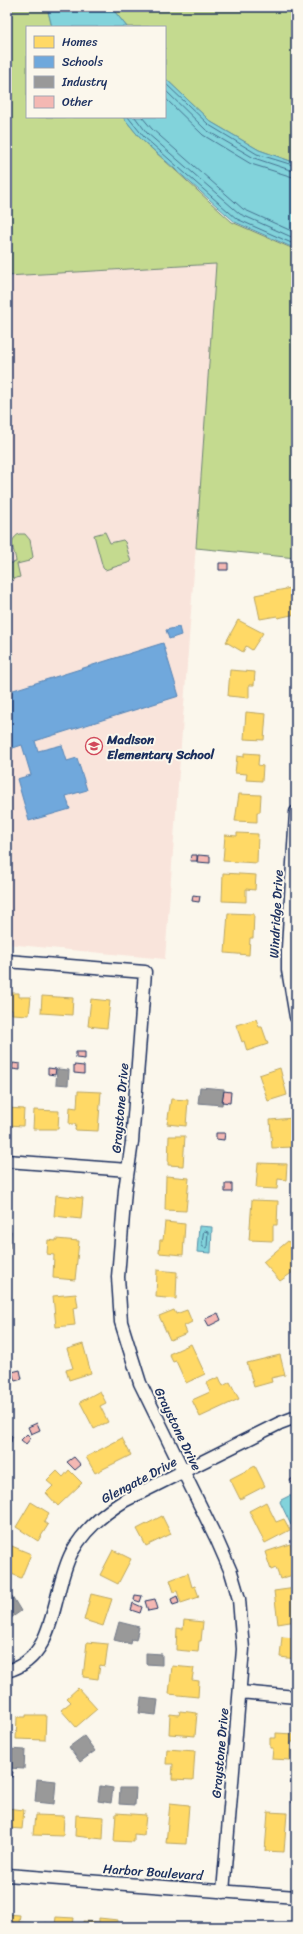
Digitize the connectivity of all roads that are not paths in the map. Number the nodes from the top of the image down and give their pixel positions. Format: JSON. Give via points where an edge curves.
{"nodes":[{"id":1,"x":296,"y":812,"type":"edge"},
{"id":2,"x":294,"y":884,"type":"edge"},
{"id":3,"x":7,"y":961,"type":"edge"},
{"id":4,"x":296,"y":1017,"type":"edge"},
{"id":5,"x":7,"y":1161,"type":"edge"},
{"id":6,"x":128,"y":1170,"type":"junction"},
{"id":7,"x":296,"y":1417,"type":"edge"},
{"id":8,"x":184,"y":1471,"type":"junction"},
{"id":9,"x":7,"y":1671,"type":"edge"},
{"id":10,"x":240,"y":1692,"type":"junction"},
{"id":11,"x":296,"y":1697,"type":"edge"},
{"id":12,"x":7,"y":1875,"type":"edge"},
{"id":13,"x":223,"y":1892,"type":"junction"},
{"id":14,"x":296,"y":1898,"type":"edge"}],
"edges":[{"from":1,"to":2,"type":"street","name":"Windridge Drive"},
{"from":2,"to":4,"type":"street","name":"Windridge Drive","via":[[288,970]]},
{"from":3,"to":6,"type":"street","name":"Graystone Drive","via":[[145,972]]},
{"from":5,"to":6,"type":"street"},
{"from":6,"to":8,"type":"street","name":"Graystone Drive","via":[[118,1277],[121,1322],[140,1383]]},
{"from":7,"to":8,"type":"street","name":"Glengate Drive"},
{"from":8,"to":9,"type":"street","name":"Glengate Drive","via":[[124,1501],[94,1524],[72,1551],[65,1567],[40,1648],[26,1664]]},
{"from":8,"to":10,"type":"street","name":"Graystone Drive","via":[[231,1572],[239,1599],[243,1649]]},
{"from":10,"to":11,"type":"street"},
{"from":10,"to":13,"type":"street","name":"Graystone Drive"},
{"from":12,"to":13,"type":"street","name":"Harbor Boulevard"},
{"from":13,"to":14,"type":"street","name":"Harbor Boulevard"}]}
